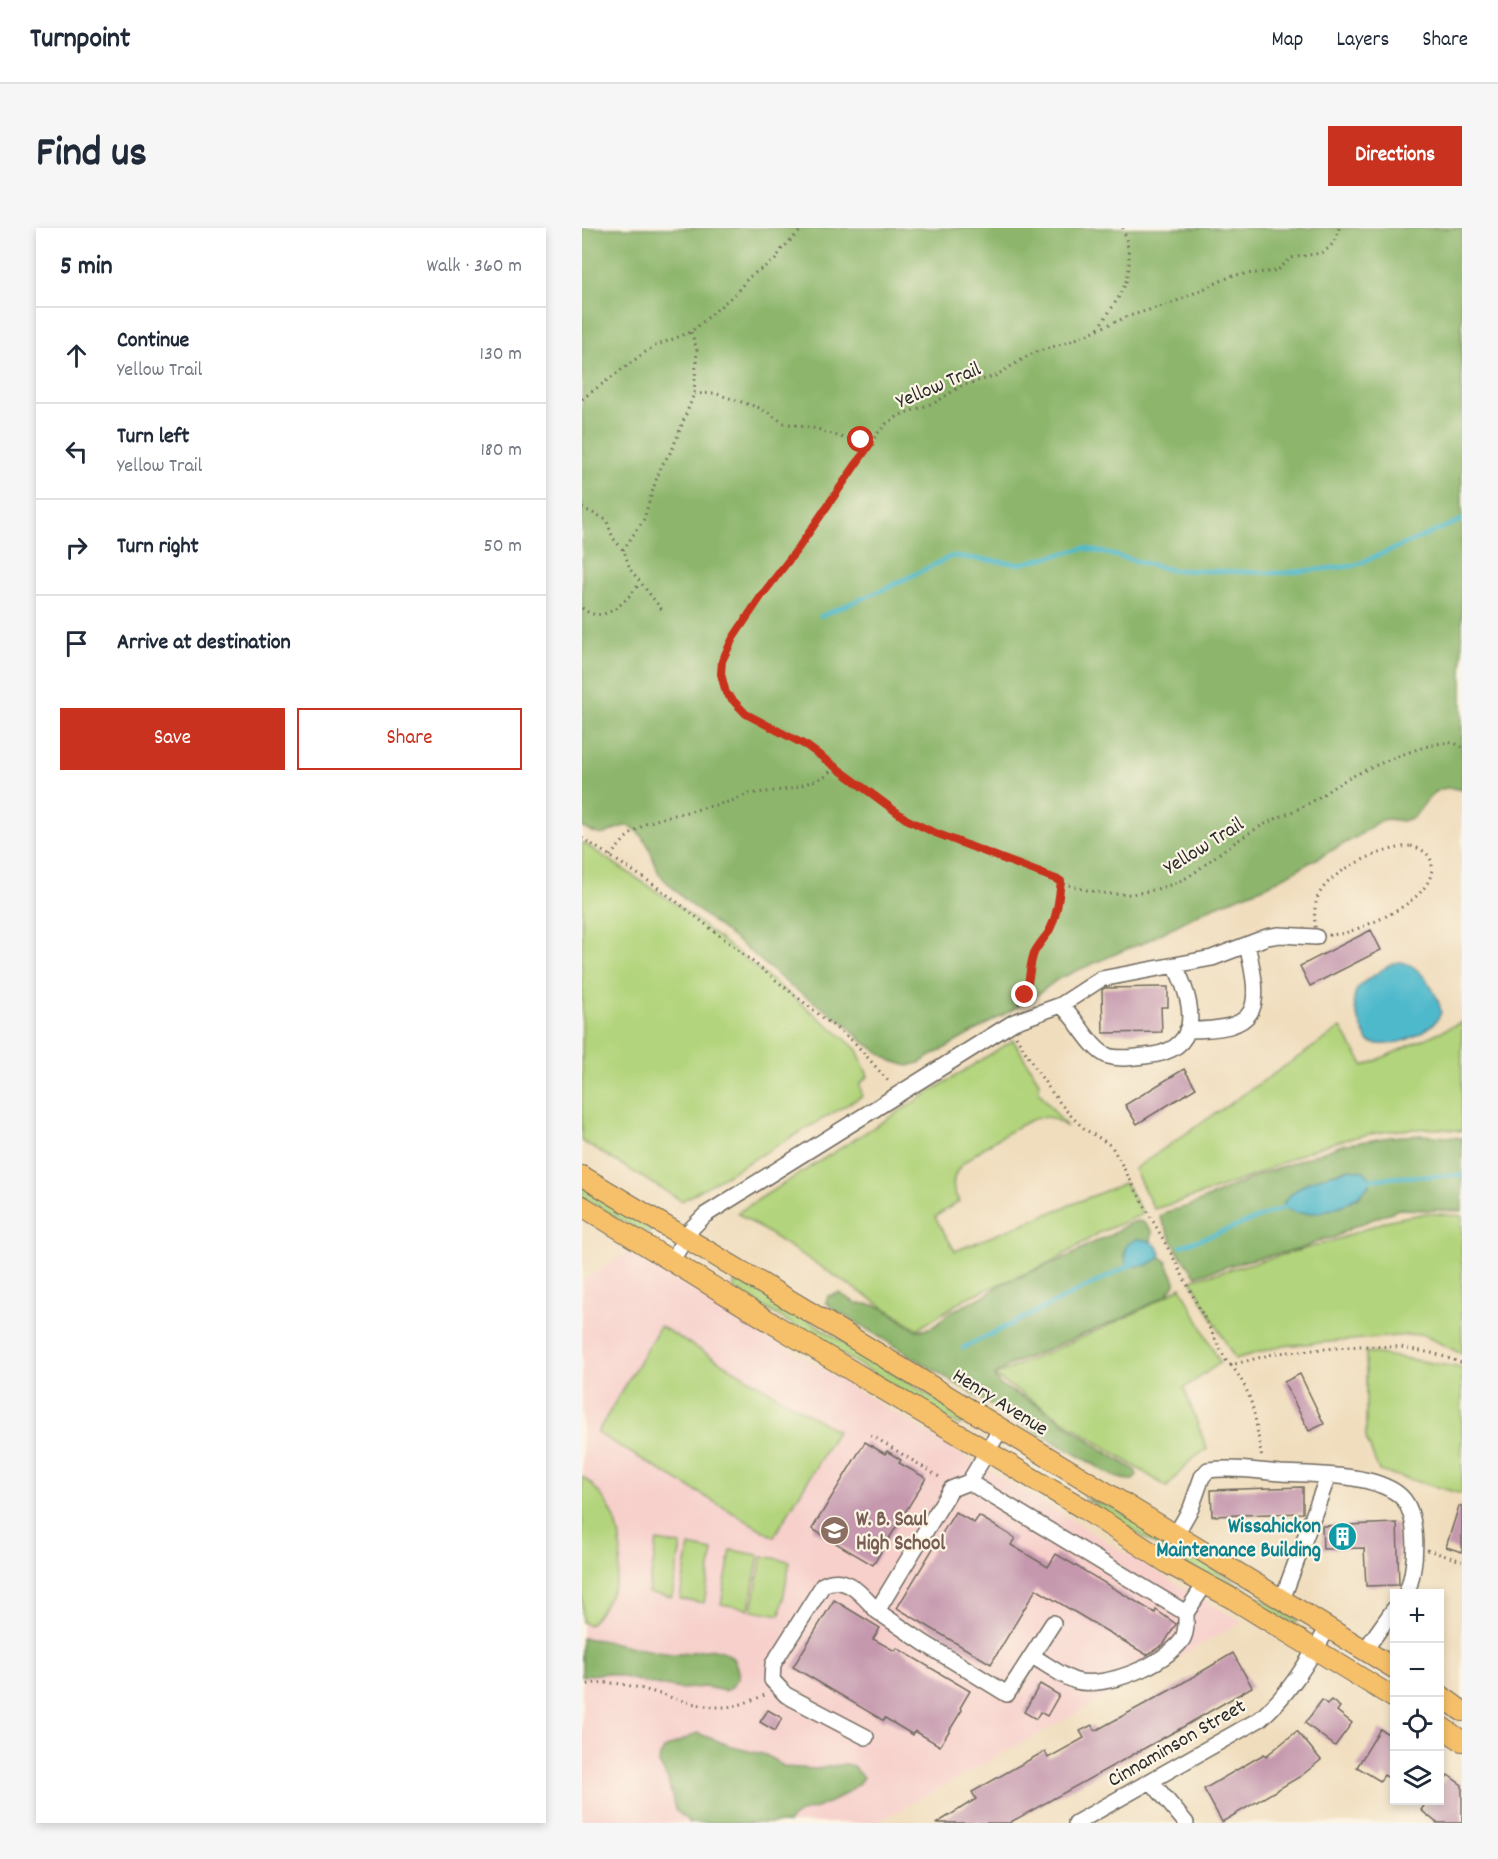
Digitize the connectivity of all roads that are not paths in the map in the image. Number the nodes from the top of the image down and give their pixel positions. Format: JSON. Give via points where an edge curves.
{"nodes":[{"id":1,"x":1316,"y":937,"type":"road end"},
{"id":2,"x":1247,"y":945,"type":"junction"},
{"id":3,"x":1175,"y":966,"type":"junction"},
{"id":4,"x":1061,"y":1005,"type":"junction"},
{"id":5,"x":1187,"y":1030,"type":"junction"},
{"id":6,"x":582,"y":1176,"type":"edge"},
{"id":7,"x":582,"y":1206,"type":"edge"},
{"id":8,"x":684,"y":1239,"type":"junction"},
{"id":9,"x":672,"y":1260,"type":"junction"},
{"id":10,"x":1000,"y":1430,"type":"junction"},
{"id":11,"x":988,"y":1451,"type":"junction"},
{"id":12,"x":1328,"y":1476,"type":"junction"},
{"id":13,"x":962,"y":1485,"type":"junction"},
{"id":14,"x":1176,"y":1536,"type":"junction"},
{"id":15,"x":1205,"y":1584,"type":"junction"},
{"id":16,"x":1407,"y":1589,"type":"edge"},
{"id":17,"x":1282,"y":1599,"type":"junction"},
{"id":18,"x":877,"y":1611,"type":"junction"},
{"id":19,"x":1186,"y":1613,"type":"junction"},
{"id":20,"x":1390,"y":1616,"type":"edge"},
{"id":21,"x":1053,"y":1623,"type":"dead end"},
{"id":22,"x":1329,"y":1628,"type":"junction"},
{"id":23,"x":1316,"y":1649,"type":"junction"},
{"id":24,"x":1365,"y":1650,"type":"junction"},
{"id":25,"x":1032,"y":1656,"type":"junction"},
{"id":26,"x":1390,"y":1665,"type":"edge"},
{"id":27,"x":1393,"y":1697,"type":"edge"},
{"id":28,"x":1443,"y":1697,"type":"edge"},
{"id":29,"x":1462,"y":1711,"type":"edge"},
{"id":30,"x":1444,"y":1729,"type":"edge"},
{"id":31,"x":866,"y":1737,"type":"dead end"},
{"id":32,"x":1462,"y":1741,"type":"edge"},
{"id":33,"x":1151,"y":1781,"type":"junction"},
{"id":34,"x":1076,"y":1823,"type":"edge"},
{"id":35,"x":1186,"y":1823,"type":"edge"}],
"edges":[{"from":1,"to":2,"type":"street","via":[[1279,934]]},
{"from":2,"to":3,"type":"street"},
{"from":2,"to":5,"type":"street","via":[[1255,992],[1247,1017],[1236,1026]]},
{"from":3,"to":4,"type":"street","via":[[1101,979]]},
{"from":3,"to":5,"type":"street","via":[[1186,987]]},
{"from":4,"to":5,"type":"street","via":[[1102,1053],[1119,1058],[1174,1049],[1186,1037]]},
{"from":4,"to":8,"type":"street","via":[[1009,1024],[705,1215]]},
{"from":6,"to":8,"type":"main road","name":"Henry Avenue"},
{"from":7,"to":9,"type":"main road"},
{"from":8,"to":9,"type":"street"},
{"from":8,"to":10,"type":"main road","name":"Henry Avenue"},
{"from":9,"to":11,"type":"main road"},
{"from":10,"to":11,"type":"street"},
{"from":10,"to":14,"type":"main road","name":"Henry Avenue"},
{"from":11,"to":13,"type":"street"},
{"from":11,"to":15,"type":"main road"},
{"from":12,"to":14,"type":"street","via":[[1235,1468],[1208,1470]]},
{"from":12,"to":16,"type":"street","via":[[1366,1481],[1390,1489],[1406,1502],[1414,1546],[1413,1573]]},
{"from":12,"to":17,"type":"street"},
{"from":13,"to":18,"type":"street","via":[[951,1489]]},
{"from":13,"to":19,"type":"street"},
{"from":14,"to":17,"type":"main road","name":"Henry Avenue"},
{"from":15,"to":19,"type":"street"},
{"from":15,"to":23,"type":"main road"},
{"from":17,"to":22,"type":"main road","name":"Henry Avenue"},
{"from":18,"to":25,"type":"street","via":[[1007,1694]]},
{"from":18,"to":31,"type":"street","via":[[846,1583],[823,1585],[773,1664],[772,1680],[786,1695]]},
{"from":19,"to":25,"type":"street","via":[[1182,1640],[1164,1656],[1105,1682],[1076,1681]]},
{"from":20,"to":24,"type":"street"},
{"from":21,"to":25,"type":"street"},
{"from":22,"to":23,"type":"street","name":"Cinnaminson Street"},
{"from":22,"to":24,"type":"main road","name":"Henry Avenue"},
{"from":23,"to":27,"type":"main road"},
{"from":23,"to":33,"type":"street","name":"Cinnaminson Street","via":[[1290,1688],[1260,1719]]},
{"from":24,"to":26,"type":"main road","name":"Henry Avenue"},
{"from":28,"to":29,"type":"main road"},
{"from":30,"to":32,"type":"main road"},
{"from":33,"to":34,"type":"street","name":"Cinnaminson Street"},
{"from":33,"to":35,"type":"street"}]}
